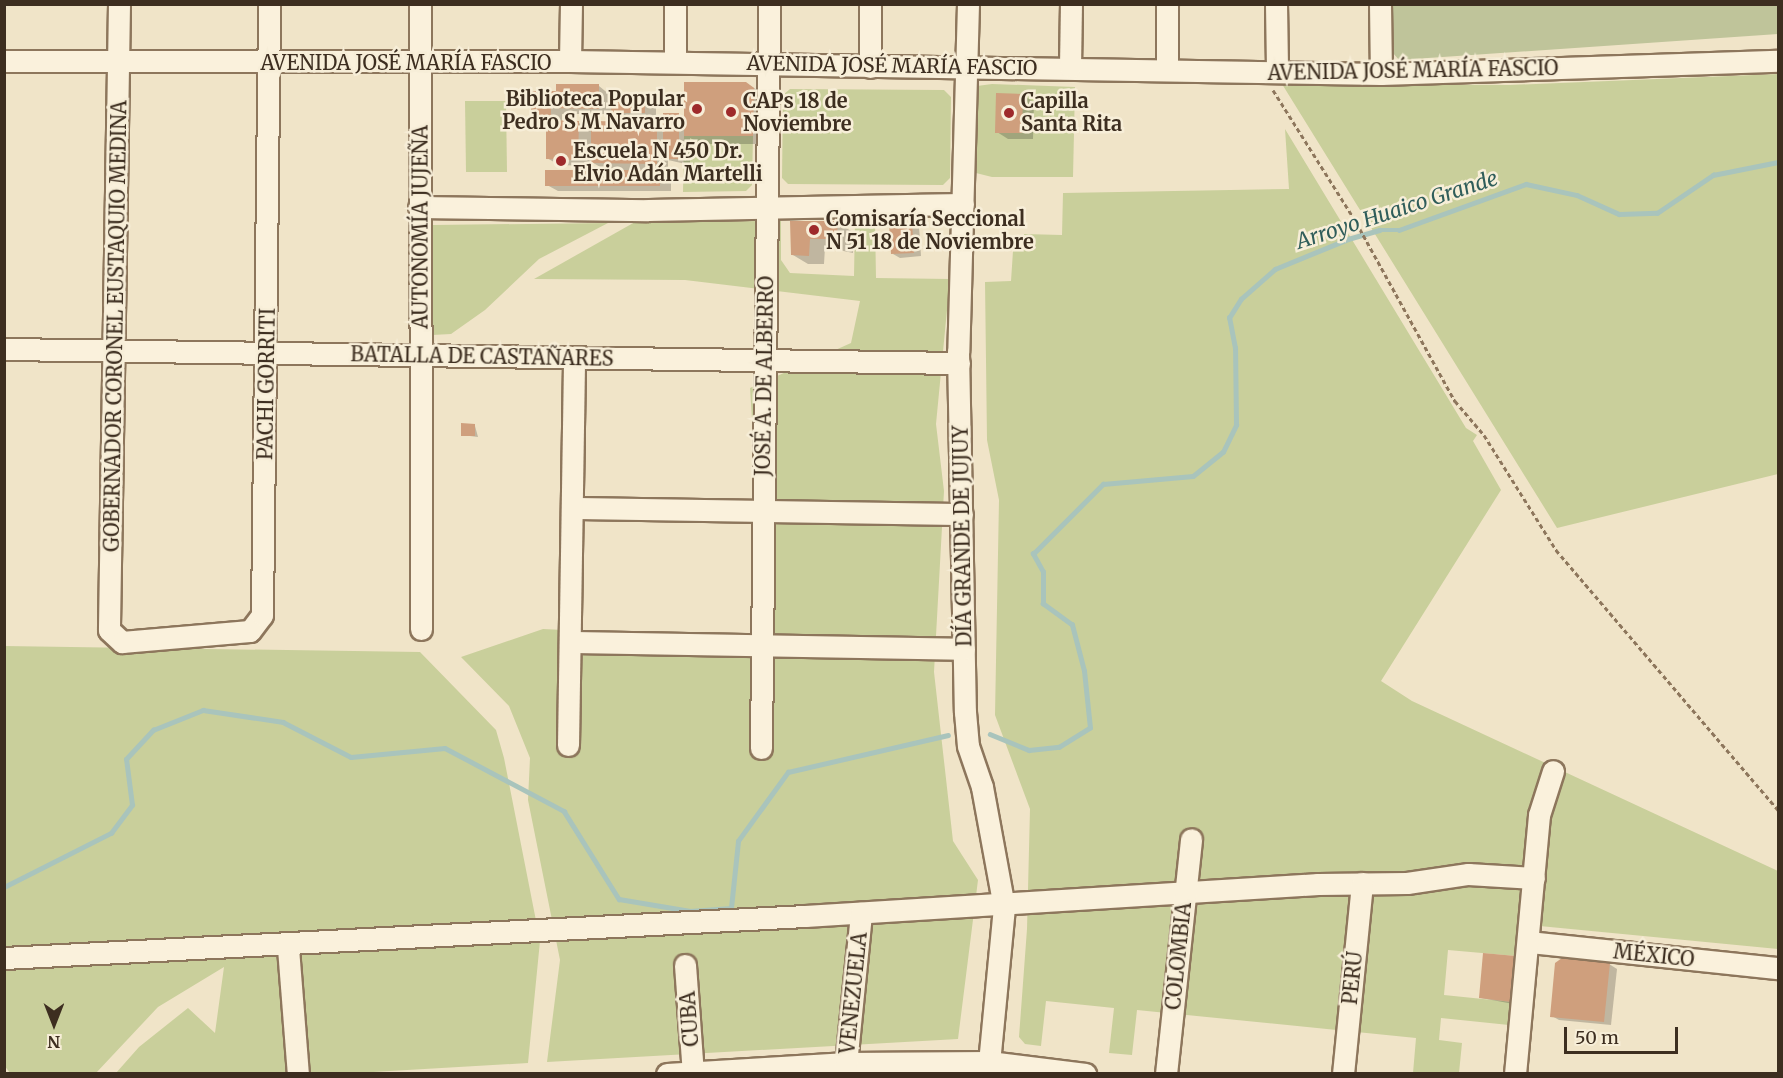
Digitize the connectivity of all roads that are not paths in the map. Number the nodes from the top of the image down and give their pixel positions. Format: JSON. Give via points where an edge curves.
{"nodes":[{"id":1,"x":119,"y":4,"type":"edge"},
{"id":2,"x":269,"y":4,"type":"edge"},
{"id":3,"x":420,"y":4,"type":"edge"},
{"id":4,"x":571,"y":4,"type":"edge"},
{"id":5,"x":675,"y":4,"type":"edge"},
{"id":6,"x":769,"y":4,"type":"edge"},
{"id":7,"x":870,"y":4,"type":"edge"},
{"id":8,"x":968,"y":4,"type":"edge"},
{"id":9,"x":1071,"y":4,"type":"edge"},
{"id":10,"x":1167,"y":4,"type":"edge"},
{"id":11,"x":1276,"y":4,"type":"edge"},
{"id":12,"x":1380,"y":4,"type":"edge"},
{"id":13,"x":4,"y":61,"type":"edge"},
{"id":14,"x":570,"y":61,"type":"junction"},
{"id":15,"x":1779,"y":61,"type":"edge"},
{"id":16,"x":268,"y":62,"type":"junction"},
{"id":17,"x":420,"y":62,"type":"junction"},
{"id":18,"x":675,"y":62,"type":"junction"},
{"id":19,"x":119,"y":63,"type":"junction"},
{"id":20,"x":769,"y":64,"type":"junction"},
{"id":21,"x":870,"y":67,"type":"junction"},
{"id":22,"x":968,"y":67,"type":"junction"},
{"id":23,"x":1070,"y":67,"type":"junction"},
{"id":24,"x":1167,"y":69,"type":"junction"},
{"id":25,"x":1277,"y":71,"type":"junction"},
{"id":26,"x":1381,"y":74,"type":"junction"},
{"id":27,"x":963,"y":204,"type":"junction"},
{"id":28,"x":766,"y":205,"type":"junction"},
{"id":29,"x":419,"y":207,"type":"junction"},
{"id":30,"x":4,"y":349,"type":"edge"},
{"id":31,"x":116,"y":349,"type":"junction"},
{"id":32,"x":267,"y":354,"type":"junction"},
{"id":33,"x":420,"y":355,"type":"junction"},
{"id":34,"x":574,"y":357,"type":"junction"},
{"id":35,"x":763,"y":360,"type":"junction"},
{"id":36,"x":959,"y":363,"type":"junction"},
{"id":37,"x":572,"y":508,"type":"junction"},
{"id":38,"x":763,"y":511,"type":"junction"},
{"id":39,"x":962,"y":514,"type":"junction"},
{"id":40,"x":421,"y":629,"type":"dead end"},
{"id":41,"x":122,"y":642,"type":"joint"},
{"id":42,"x":570,"y":642,"type":"junction"},
{"id":43,"x":762,"y":645,"type":"junction"},
{"id":44,"x":964,"y":649,"type":"junction"},
{"id":45,"x":568,"y":745,"type":"dead end"},
{"id":46,"x":761,"y":747,"type":"dead end"},
{"id":47,"x":1553,"y":771,"type":"dead end"},
{"id":48,"x":1191,"y":839,"type":"dead end"},
{"id":49,"x":1534,"y":878,"type":"junction"},
{"id":50,"x":1362,"y":883,"type":"junction"},
{"id":51,"x":1185,"y":893,"type":"junction"},
{"id":52,"x":1004,"y":904,"type":"junction"},
{"id":53,"x":861,"y":913,"type":"junction"},
{"id":54,"x":1529,"y":942,"type":"junction"},
{"id":55,"x":288,"y":948,"type":"dead end"},
{"id":56,"x":4,"y":958,"type":"edge"},
{"id":57,"x":685,"y":965,"type":"dead end"},
{"id":58,"x":1779,"y":968,"type":"edge"},
{"id":59,"x":846,"y":1068,"type":"edge"},
{"id":60,"x":988,"y":1068,"type":"edge"},
{"id":61,"x":693,"y":1073,"type":"edge"},
{"id":62,"x":1083,"y":1073,"type":"edge"},
{"id":63,"x":298,"y":1074,"type":"edge"},
{"id":64,"x":667,"y":1074,"type":"edge"},
{"id":65,"x":1166,"y":1074,"type":"edge"},
{"id":66,"x":1343,"y":1074,"type":"edge"},
{"id":67,"x":1515,"y":1074,"type":"edge"}],
"edges":[{"from":1,"to":19,"type":"street","name":"GOBERNADOR CORONEL EUSTAQUIO MEDINA"},
{"from":2,"to":16,"type":"street","name":"PACHI GORRITI"},
{"from":3,"to":17,"type":"street","name":"AUTONOMÍA JUJEÑA"},
{"from":4,"to":14,"type":"street"},
{"from":5,"to":18,"type":"street"},
{"from":6,"to":20,"type":"street","name":"JOSÉ A. DE ALBERRO"},
{"from":7,"to":21,"type":"street"},
{"from":8,"to":22,"type":"street","name":"DÍA GRANDE DE JUJUY"},
{"from":9,"to":23,"type":"street"},
{"from":10,"to":24,"type":"street"},
{"from":11,"to":25,"type":"street"},
{"from":12,"to":26,"type":"street"},
{"from":13,"to":19,"type":"street","name":"AVENIDA JOSÉ MARÍA FASCIO"},
{"from":14,"to":17,"type":"street","name":"AVENIDA JOSÉ MARÍA FASCIO"},
{"from":14,"to":18,"type":"street","name":"AVENIDA JOSÉ MARÍA FASCIO"},
{"from":15,"to":26,"type":"street","name":"AVENIDA JOSÉ MARÍA FASCIO"},
{"from":16,"to":17,"type":"street","name":"AVENIDA JOSÉ MARÍA FASCIO"},
{"from":16,"to":19,"type":"street","name":"AVENIDA JOSÉ MARÍA FASCIO"},
{"from":16,"to":32,"type":"street","name":"PACHI GORRITI"},
{"from":17,"to":29,"type":"street","name":"AUTONOMÍA JUJEÑA"},
{"from":18,"to":20,"type":"street","name":"AVENIDA JOSÉ MARÍA FASCIO"},
{"from":19,"to":31,"type":"street","name":"GOBERNADOR CORONEL EUSTAQUIO MEDINA"},
{"from":20,"to":21,"type":"street","name":"AVENIDA JOSÉ MARÍA FASCIO"},
{"from":20,"to":28,"type":"street","name":"JOSÉ A. DE ALBERRO"},
{"from":21,"to":22,"type":"street","name":"AVENIDA JOSÉ MARÍA FASCIO"},
{"from":22,"to":23,"type":"street","name":"AVENIDA JOSÉ MARÍA FASCIO"},
{"from":22,"to":27,"type":"street","name":"DÍA GRANDE DE JUJUY"},
{"from":23,"to":24,"type":"street","name":"AVENIDA JOSÉ MARÍA FASCIO"},
{"from":24,"to":25,"type":"street","name":"AVENIDA JOSÉ MARÍA FASCIO"},
{"from":25,"to":26,"type":"street","name":"AVENIDA JOSÉ MARÍA FASCIO"},
{"from":27,"to":28,"type":"street"},
{"from":27,"to":36,"type":"street","name":"DÍA GRANDE DE JUJUY"},
{"from":28,"to":29,"type":"street","via":[[648,210]]},
{"from":28,"to":35,"type":"street","name":"JOSÉ A. DE ALBERRO"},
{"from":29,"to":33,"type":"street","name":"AUTONOMÍA JUJEÑA"},
{"from":30,"to":31,"type":"street","name":"BATALLA DE CASTAÑARES"},
{"from":31,"to":32,"type":"street","name":"BATALLA DE CASTAÑARES"},
{"from":31,"to":41,"type":"street","name":"GOBERNADOR CORONEL EUSTAQUIO MEDINA","via":[[109,630]]},
{"from":32,"to":33,"type":"street","name":"BATALLA DE CASTAÑARES"},
{"from":32,"to":41,"type":"street","name":"PACHI GORRITI","via":[[262,615],[258,623],[250,631]]},
{"from":33,"to":34,"type":"street","name":"BATALLA DE CASTAÑARES"},
{"from":33,"to":40,"type":"street","name":"AUTONOMÍA JUJEÑA"},
{"from":34,"to":35,"type":"street","name":"BATALLA DE CASTAÑARES"},
{"from":34,"to":37,"type":"street"},
{"from":35,"to":36,"type":"street","name":"BATALLA DE CASTAÑARES"},
{"from":35,"to":38,"type":"street","name":"JOSÉ A. DE ALBERRO"},
{"from":36,"to":39,"type":"street","name":"DÍA GRANDE DE JUJUY"},
{"from":37,"to":38,"type":"street"},
{"from":37,"to":42,"type":"street"},
{"from":38,"to":39,"type":"street"},
{"from":38,"to":43,"type":"street","name":"JOSÉ A. DE ALBERRO"},
{"from":39,"to":44,"type":"street","name":"DÍA GRANDE DE JUJUY"},
{"from":42,"to":43,"type":"street"},
{"from":42,"to":45,"type":"street"},
{"from":43,"to":44,"type":"street"},
{"from":43,"to":46,"type":"street","name":"JOSÉ A. DE ALBERRO"},
{"from":44,"to":52,"type":"street","name":"DÍA GRANDE DE JUJUY","via":[[968,746],[982,787]]},
{"from":47,"to":49,"type":"street","via":[[1539,815]]},
{"from":48,"to":51,"type":"street","name":"COLOMBIA"},
{"from":49,"to":50,"type":"street","via":[[1468,874],[1407,883]]},
{"from":49,"to":54,"type":"street"},
{"from":50,"to":51,"type":"street"},
{"from":50,"to":66,"type":"street","name":"PERÚ"},
{"from":51,"to":52,"type":"street"},
{"from":51,"to":65,"type":"street","name":"COLOMBIA"},
{"from":52,"to":53,"type":"street"},
{"from":52,"to":60,"type":"street","name":"DÍA GRANDE DE JUJUY"},
{"from":53,"to":56,"type":"street"},
{"from":53,"to":59,"type":"street","name":"VENEZUELA"},
{"from":54,"to":58,"type":"street","name":"MÉXICO"},
{"from":54,"to":67,"type":"street"},
{"from":55,"to":63,"type":"street"},
{"from":57,"to":61,"type":"street","name":"CUBA"},
{"from":59,"to":60,"type":"street"},
{"from":59,"to":61,"type":"street"},
{"from":60,"to":62,"type":"street"},
{"from":61,"to":64,"type":"street"}]}
